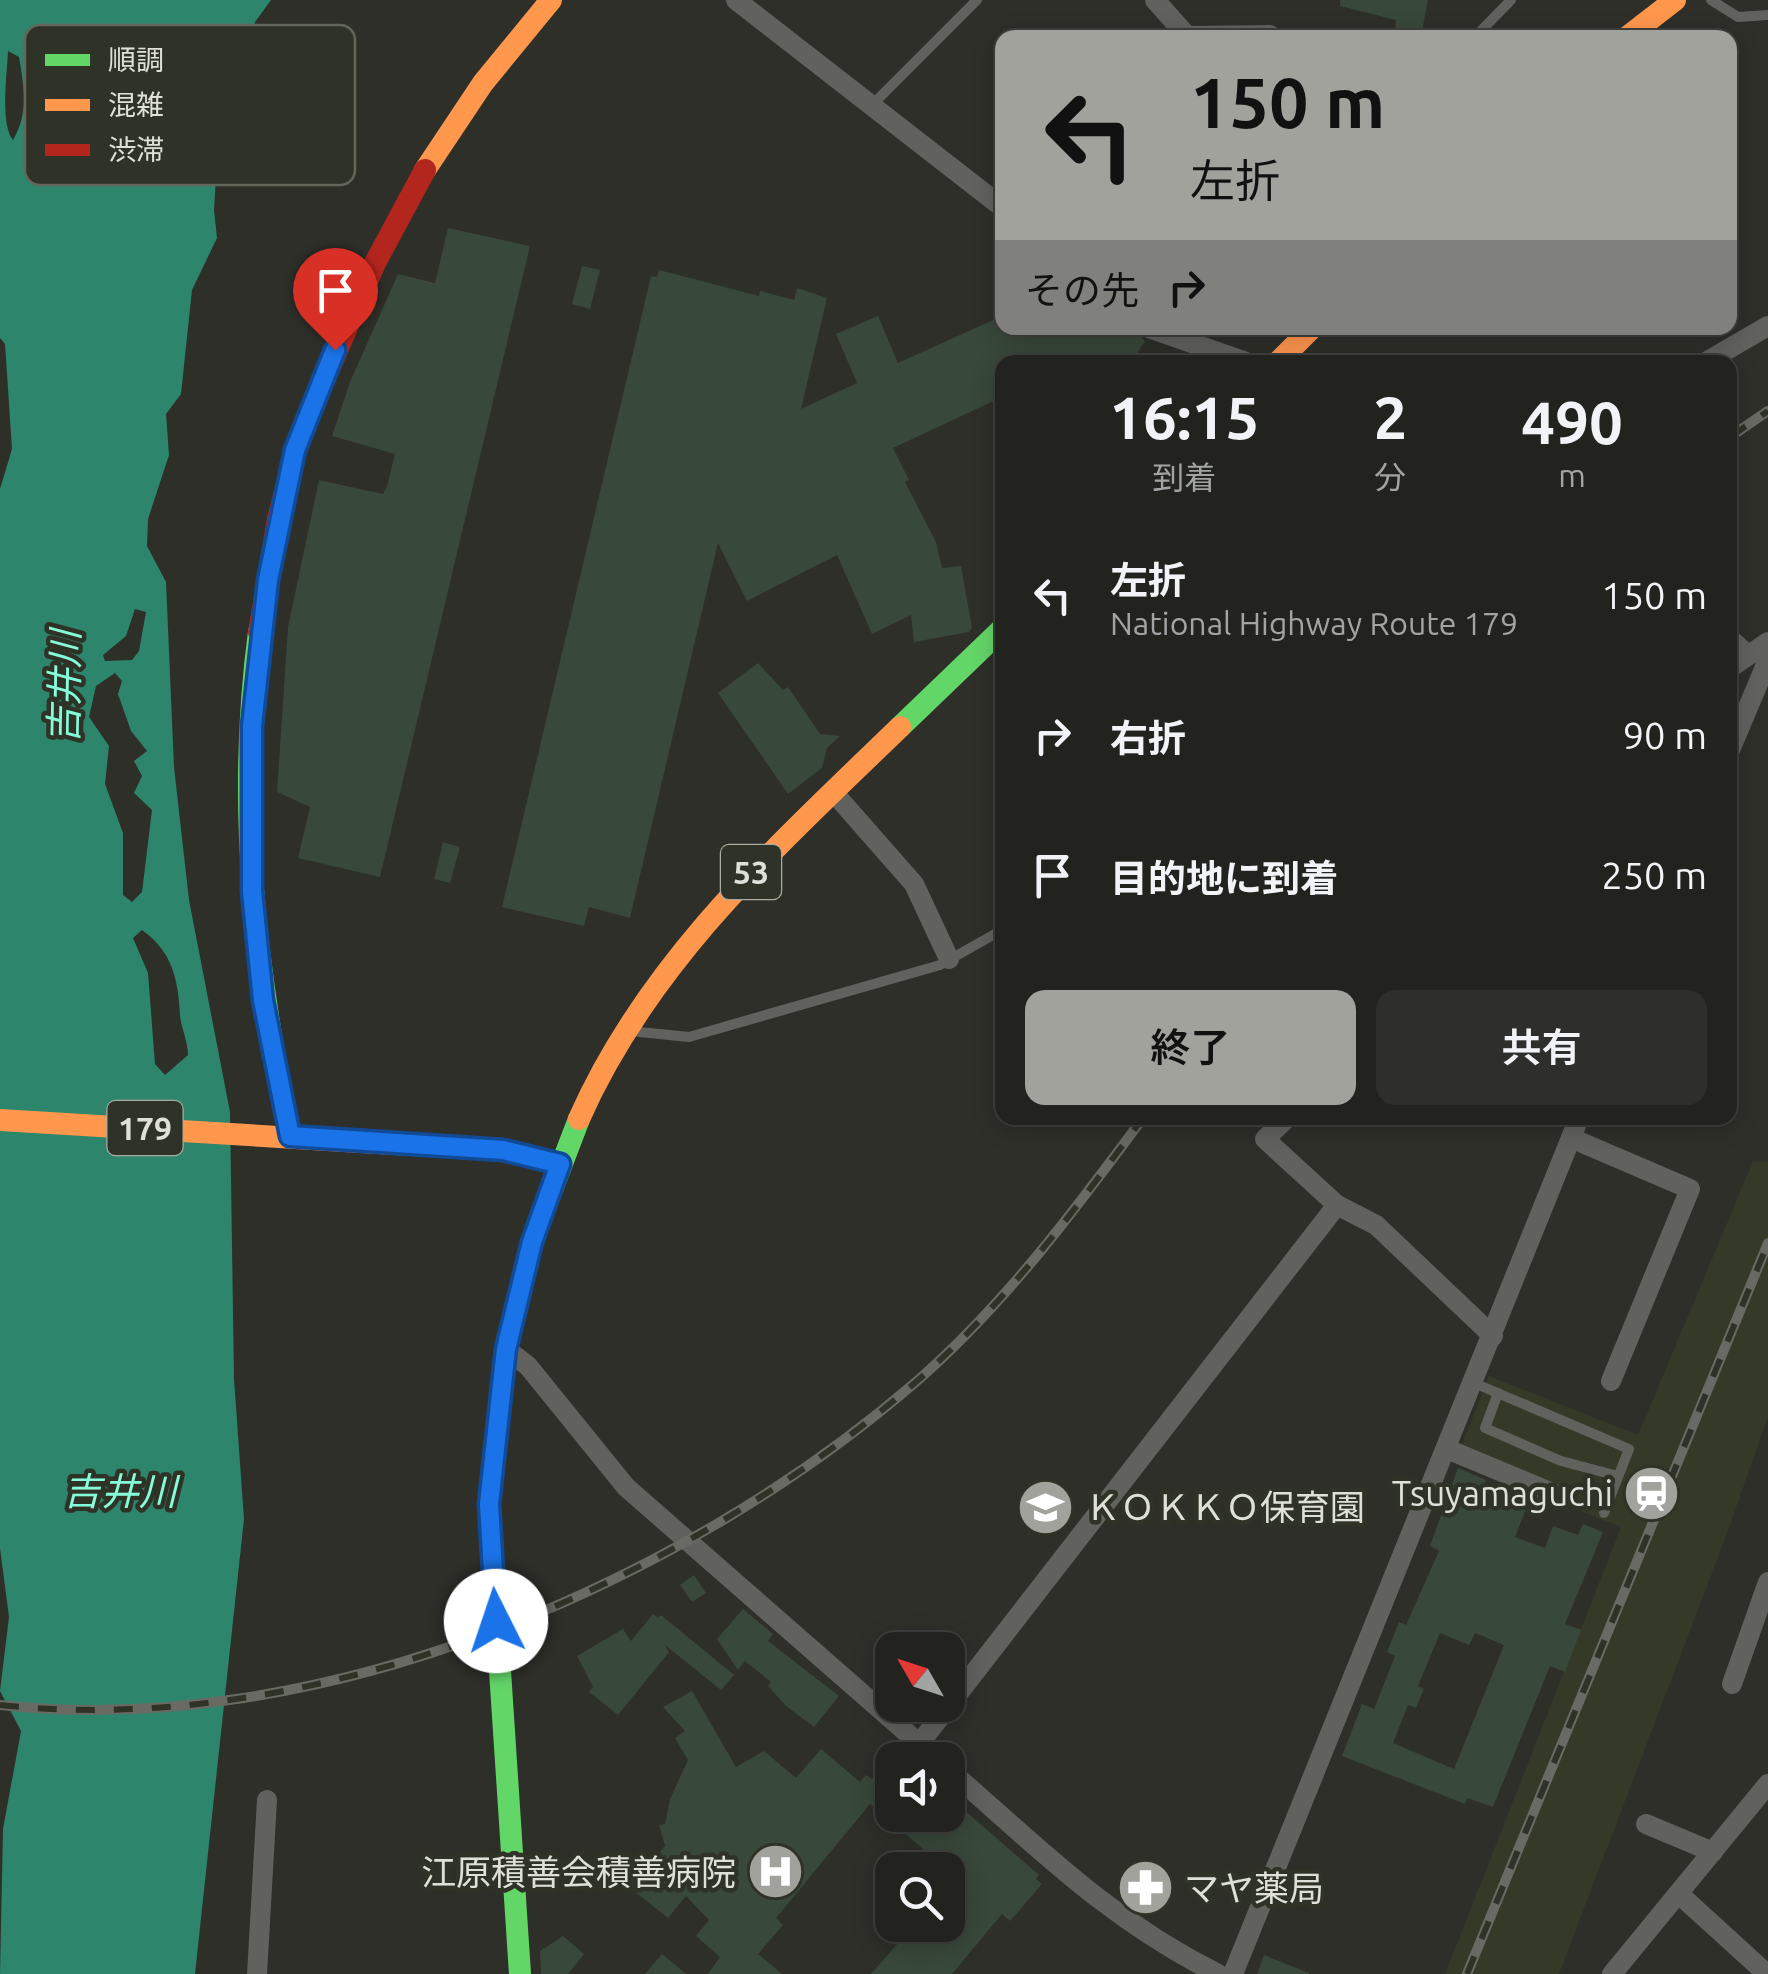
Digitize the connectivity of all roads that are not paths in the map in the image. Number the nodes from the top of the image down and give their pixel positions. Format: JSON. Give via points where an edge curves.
{"nodes":[{"id":1,"x":550,"y":0,"type":"edge"},
{"id":2,"x":736,"y":0,"type":"edge"},
{"id":3,"x":977,"y":0,"type":"edge"},
{"id":4,"x":1155,"y":0,"type":"edge"},
{"id":5,"x":1511,"y":0,"type":"edge"},
{"id":6,"x":1675,"y":0,"type":"edge"},
{"id":7,"x":1710,"y":0,"type":"edge"},
{"id":8,"x":1768,"y":15,"type":"edge"},
{"id":9,"x":1182,"y":30,"type":"edge"},
{"id":10,"x":1482,"y":30,"type":"edge"},
{"id":11,"x":1636,"y":30,"type":"edge"},
{"id":12,"x":873,"y":104,"type":"junction"},
{"id":13,"x":995,"y":201,"type":"edge"},
{"id":14,"x":1768,"y":326,"type":"edge"},
{"id":15,"x":1169,"y":335,"type":"edge"},
{"id":16,"x":1305,"y":335,"type":"edge"},
{"id":17,"x":1226,"y":355,"type":"edge"},
{"id":18,"x":1285,"y":355,"type":"edge"},
{"id":19,"x":1718,"y":355,"type":"edge"},
{"id":20,"x":995,"y":636,"type":"edge"},
{"id":21,"x":1768,"y":642,"type":"edge"},
{"id":22,"x":1737,"y":645,"type":"edge"},
{"id":23,"x":1747,"y":654,"type":"junction"},
{"id":24,"x":1768,"y":660,"type":"edge"},
{"id":25,"x":1737,"y":662,"type":"edge"},
{"id":26,"x":1763,"y":686,"type":"edge"},
{"id":27,"x":1737,"y":736,"type":"edge"},
{"id":28,"x":834,"y":793,"type":"junction"},
{"id":29,"x":995,"y":934,"type":"edge"},
{"id":30,"x":949,"y":960,"type":"junction"},
{"id":31,"x":628,"y":1028,"type":"junction"},
{"id":32,"x":0,"y":1120,"type":"edge"},
{"id":33,"x":1279,"y":1125,"type":"edge"},
{"id":34,"x":1575,"y":1128,"type":"edge"},
{"id":35,"x":290,"y":1136,"type":"junction"},
{"id":36,"x":560,"y":1164,"type":"junction"},
{"id":37,"x":1337,"y":1205,"type":"junction"},
{"id":38,"x":1493,"y":1336,"type":"junction"},
{"id":39,"x":506,"y":1349,"type":"junction"},
{"id":40,"x":1611,"y":1381,"type":"dead end"},
{"id":41,"x":1474,"y":1383,"type":"junction"},
{"id":42,"x":1498,"y":1393,"type":"junction"},
{"id":43,"x":1447,"y":1448,"type":"junction"},
{"id":44,"x":1618,"y":1476,"type":"junction"},
{"id":45,"x":1554,"y":1494,"type":"dead end"},
{"id":46,"x":1604,"y":1513,"type":"dead end"},
{"id":47,"x":1768,"y":1582,"type":"edge"},
{"id":48,"x":1732,"y":1684,"type":"dead end"},
{"id":49,"x":917,"y":1742,"type":"edge"},
{"id":50,"x":921,"y":1742,"type":"edge"},
{"id":51,"x":965,"y":1783,"type":"edge"},
{"id":52,"x":1768,"y":1784,"type":"edge"},
{"id":53,"x":267,"y":1800,"type":"dead end"},
{"id":54,"x":1646,"y":1824,"type":"dead end"},
{"id":55,"x":1714,"y":1852,"type":"junction"},
{"id":56,"x":1679,"y":1894,"type":"junction"},
{"id":57,"x":257,"y":1974,"type":"edge"},
{"id":58,"x":520,"y":1974,"type":"edge"},
{"id":59,"x":1218,"y":1974,"type":"edge"},
{"id":60,"x":1234,"y":1974,"type":"edge"},
{"id":61,"x":1612,"y":1974,"type":"edge"},
{"id":62,"x":1767,"y":1974,"type":"edge"}],
"edges":[{"from":1,"to":35,"type":"main road","via":[[422,170],[376,256],[295,450],[268,580],[250,809],[263,1000]]},
{"from":2,"to":12,"type":"street"},
{"from":3,"to":12,"type":"lane"},
{"from":4,"to":9,"type":"street"},
{"from":5,"to":10,"type":"lane"},
{"from":6,"to":11,"type":"main road"},
{"from":7,"to":8,"type":"lane","via":[[1738,16]]},
{"from":12,"to":13,"type":"street"},
{"from":14,"to":19,"type":"street"},
{"from":15,"to":17,"type":"street"},
{"from":16,"to":18,"type":"main road"},
{"from":20,"to":28,"type":"main road","number":"53"},
{"from":21,"to":23,"type":"street"},
{"from":22,"to":23,"type":"street"},
{"from":23,"to":25,"type":"street"},
{"from":24,"to":26,"type":"street"},
{"from":26,"to":27,"type":"street"},
{"from":28,"to":30,"type":"street","via":[[914,884]]},
{"from":28,"to":31,"type":"main road","number":"53","via":[[762,860],[686,946]]},
{"from":29,"to":30,"type":"lane"},
{"from":30,"to":31,"type":"lane","via":[[689,1037]]},
{"from":31,"to":36,"type":"main road","number":"53"},
{"from":32,"to":35,"type":"main road","number":"179"},
{"from":33,"to":37,"type":"street","via":[[1266,1139]]},
{"from":34,"to":38,"type":"street"},
{"from":34,"to":40,"type":"street","via":[[1690,1189]]},
{"from":35,"to":36,"type":"main road","number":"179","via":[[503,1150]]},
{"from":36,"to":39,"type":"main road","number":"53","via":[[532,1242]]},
{"from":37,"to":38,"type":"street","via":[[1376,1225]]},
{"from":37,"to":50,"type":"street"},
{"from":38,"to":41,"type":"street"},
{"from":39,"to":49,"type":"street","via":[[528,1366],[626,1487]]},
{"from":39,"to":58,"type":"main road","number":"53","via":[[489,1504]]},
{"from":41,"to":42,"type":"lane"},
{"from":41,"to":43,"type":"street"},
{"from":42,"to":44,"type":"lane","via":[[1630,1450]]},
{"from":42,"to":44,"type":"lane","via":[[1485,1428],[1561,1461]]},
{"from":43,"to":45,"type":"street"},
{"from":43,"to":60,"type":"street"},
{"from":44,"to":46,"type":"lane"},
{"from":47,"to":48,"type":"street"},
{"from":51,"to":59,"type":"street","via":[[1106,1909]]},
{"from":52,"to":55,"type":"street"},
{"from":53,"to":57,"type":"street"},
{"from":54,"to":55,"type":"street"},
{"from":55,"to":56,"type":"street"},
{"from":56,"to":61,"type":"street"},
{"from":56,"to":62,"type":"street"}]}
